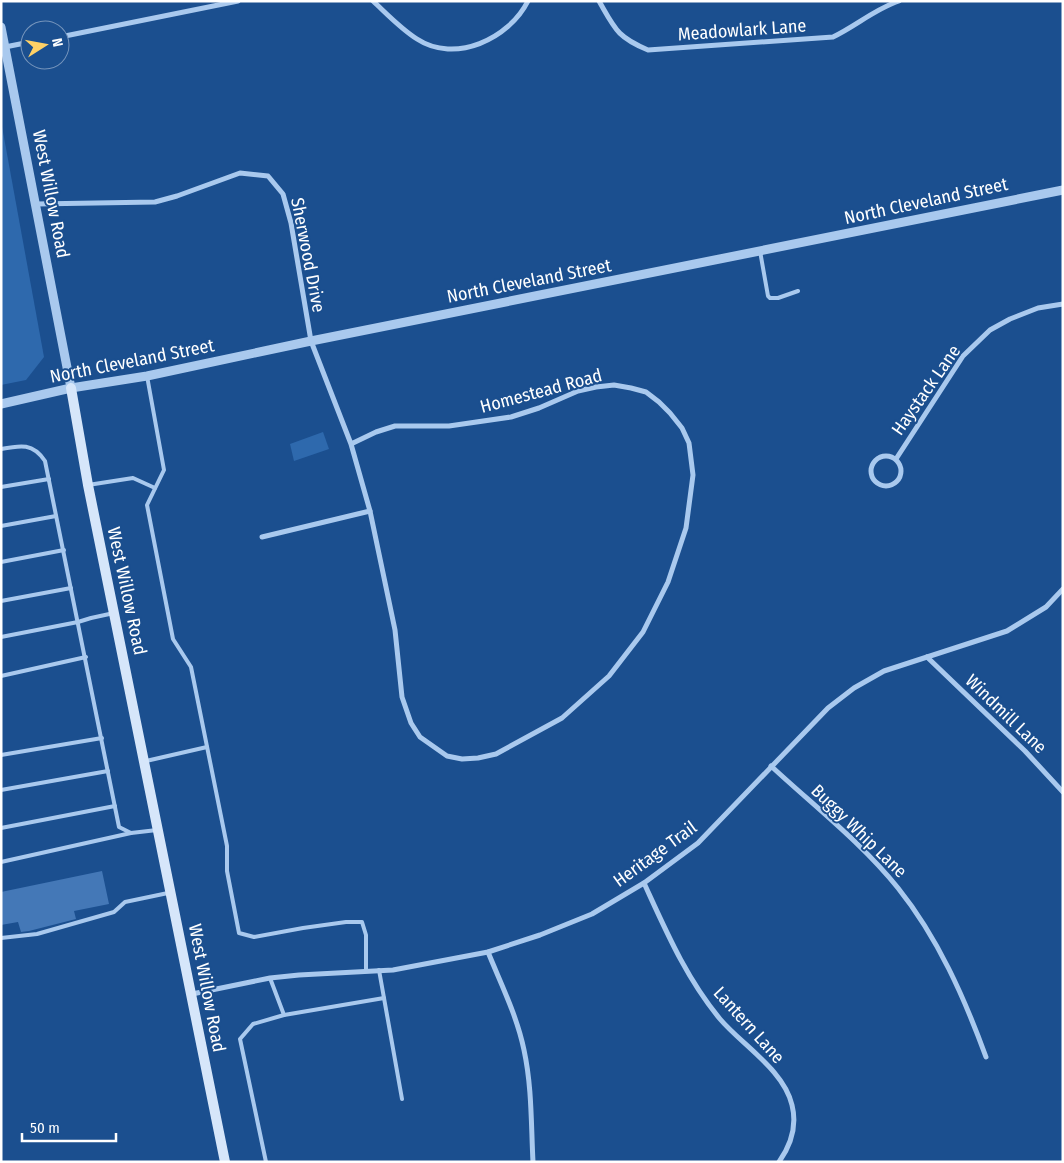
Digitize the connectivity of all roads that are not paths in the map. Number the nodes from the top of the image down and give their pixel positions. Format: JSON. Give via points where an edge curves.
{"nodes":[{"id":1,"x":210,"y":1,"type":"edge"},
{"id":2,"x":238,"y":1,"type":"edge"},
{"id":3,"x":372,"y":1,"type":"edge"},
{"id":4,"x":528,"y":1,"type":"edge"},
{"id":5,"x":599,"y":1,"type":"edge"},
{"id":6,"x":900,"y":1,"type":"edge"},
{"id":7,"x":212,"y":8,"type":"junction"},
{"id":8,"x":1,"y":27,"type":"edge"},
{"id":9,"x":70,"y":35,"type":"edge"},
{"id":10,"x":20,"y":44,"type":"edge"},
{"id":11,"x":5,"y":47,"type":"junction"},
{"id":12,"x":1063,"y":190,"type":"edge"},
{"id":13,"x":36,"y":204,"type":"junction"},
{"id":14,"x":760,"y":251,"type":"junction"},
{"id":15,"x":798,"y":291,"type":"dead end"},
{"id":16,"x":1063,"y":304,"type":"edge"},
{"id":17,"x":311,"y":341,"type":"junction"},
{"id":18,"x":147,"y":376,"type":"junction"},
{"id":19,"x":71,"y":388,"type":"junction"},
{"id":20,"x":1,"y":404,"type":"edge"},
{"id":21,"x":351,"y":444,"type":"junction"},
{"id":22,"x":1,"y":449,"type":"edge"},
{"id":23,"x":896,"y":459,"type":"junction"},
{"id":24,"x":49,"y":479,"type":"junction"},
{"id":25,"x":88,"y":485,"type":"junction"},
{"id":26,"x":1,"y":487,"type":"edge"},
{"id":27,"x":155,"y":488,"type":"junction"},
{"id":28,"x":370,"y":511,"type":"junction"},
{"id":29,"x":56,"y":516,"type":"junction"},
{"id":30,"x":1,"y":526,"type":"edge"},
{"id":31,"x":262,"y":537,"type":"dead end"},
{"id":32,"x":64,"y":550,"type":"junction"},
{"id":33,"x":1,"y":562,"type":"edge"},
{"id":34,"x":71,"y":588,"type":"junction"},
{"id":35,"x":1063,"y":588,"type":"edge"},
{"id":36,"x":1,"y":601,"type":"edge"},
{"id":37,"x":114,"y":613,"type":"junction"},
{"id":38,"x":78,"y":622,"type":"junction"},
{"id":39,"x":1,"y":637,"type":"edge"},
{"id":40,"x":927,"y":657,"type":"junction"},
{"id":41,"x":86,"y":658,"type":"junction"},
{"id":42,"x":1,"y":676,"type":"edge"},
{"id":43,"x":102,"y":738,"type":"junction"},
{"id":44,"x":207,"y":747,"type":"junction"},
{"id":45,"x":1,"y":755,"type":"edge"},
{"id":46,"x":145,"y":761,"type":"junction"},
{"id":47,"x":771,"y":766,"type":"junction"},
{"id":48,"x":108,"y":771,"type":"junction"},
{"id":49,"x":1,"y":790,"type":"edge"},
{"id":50,"x":1063,"y":792,"type":"edge"},
{"id":51,"x":115,"y":806,"type":"junction"},
{"id":52,"x":1,"y":828,"type":"edge"},
{"id":53,"x":159,"y":830,"type":"junction"},
{"id":54,"x":131,"y":833,"type":"junction"},
{"id":55,"x":1,"y":862,"type":"edge"},
{"id":56,"x":644,"y":883,"type":"junction"},
{"id":57,"x":171,"y":892,"type":"junction"},
{"id":58,"x":1,"y":938,"type":"edge"},
{"id":59,"x":488,"y":952,"type":"junction"},
{"id":60,"x":379,"y":970,"type":"junction"},
{"id":61,"x":366,"y":971,"type":"junction"},
{"id":62,"x":270,"y":978,"type":"junction"},
{"id":63,"x":192,"y":994,"type":"junction"},
{"id":64,"x":384,"y":998,"type":"junction"},
{"id":65,"x":284,"y":1015,"type":"junction"},
{"id":66,"x":986,"y":1057,"type":"dead end"},
{"id":67,"x":402,"y":1099,"type":"dead end"},
{"id":68,"x":225,"y":1162,"type":"edge"},
{"id":69,"x":266,"y":1162,"type":"edge"},
{"id":70,"x":532,"y":1162,"type":"edge"},
{"id":71,"x":779,"y":1162,"type":"edge"}],
"edges":[{"from":1,"to":7,"type":"street"},
{"from":2,"to":7,"type":"street"},
{"from":3,"to":4,"type":"street","via":[[417,39],[435,48],[482,44],[508,29]]},
{"from":5,"to":6,"type":"street","name":"Meadowlark Lane","via":[[618,32],[648,50],[833,37]]},
{"from":7,"to":9,"type":"street"},
{"from":8,"to":11,"type":"street","name":"West Willow Road"},
{"from":10,"to":11,"type":"street"},
{"from":11,"to":13,"type":"street","name":"West Willow Road"},
{"from":12,"to":14,"type":"street","name":"North Cleveland Street"},
{"from":13,"to":17,"type":"street","name":"Sherwood Drive","via":[[155,202],[240,173],[268,176],[284,194]]},
{"from":13,"to":19,"type":"street","name":"West Willow Road"},
{"from":14,"to":15,"type":"lane","via":[[768,296],[778,298]]},
{"from":14,"to":17,"type":"street","name":"North Cleveland Street"},
{"from":16,"to":23,"type":"street","name":"Haystack Lane","via":[[1038,308],[990,330],[963,356]]},
{"from":17,"to":18,"type":"street","name":"North Cleveland Street"},
{"from":17,"to":21,"type":"street","name":"Homestead Road"},
{"from":18,"to":19,"type":"street","name":"North Cleveland Street"},
{"from":18,"to":27,"type":"lane","via":[[164,470]]},
{"from":19,"to":20,"type":"street","name":"North Cleveland Street"},
{"from":19,"to":25,"type":"main road","name":"West Willow Road"},
{"from":21,"to":28,"type":"street","name":"Homestead Road"},
{"from":21,"to":28,"type":"street","name":"Homestead Road","via":[[388,427],[449,426],[511,417],[578,391],[614,386],[646,392],[670,413],[689,443],[693,475],[686,528],[668,582],[643,632],[609,676],[562,718],[513,746],[478,758],[447,756],[433,747],[420,737],[406,710],[395,630]]},
{"from":22,"to":24,"type":"lane","via":[[22,445],[39,452],[45,461]]},
{"from":23,"to":23,"type":"street","name":"Haystack Lane","via":[[901,472],[898,481],[885,486],[876,482],[872,468],[877,460],[886,456]]},
{"from":24,"to":26,"type":"lane"},
{"from":24,"to":29,"type":"lane"},
{"from":25,"to":27,"type":"lane","via":[[133,478]]},
{"from":25,"to":37,"type":"main road","name":"West Willow Road"},
{"from":27,"to":44,"type":"lane","via":[[147,505],[173,639],[191,668]]},
{"from":28,"to":31,"type":"street"},
{"from":29,"to":30,"type":"lane"},
{"from":29,"to":32,"type":"lane"},
{"from":32,"to":33,"type":"lane"},
{"from":32,"to":34,"type":"lane"},
{"from":34,"to":36,"type":"lane"},
{"from":34,"to":38,"type":"lane"},
{"from":35,"to":40,"type":"street","name":"Heritage Trail","via":[[1046,607],[1007,631]]},
{"from":37,"to":38,"type":"lane"},
{"from":37,"to":46,"type":"main road","name":"West Willow Road"},
{"from":38,"to":39,"type":"lane"},
{"from":38,"to":41,"type":"lane"},
{"from":40,"to":47,"type":"street","name":"Heritage Trail","via":[[884,671],[854,688],[828,708]]},
{"from":40,"to":50,"type":"street","name":"Windmill Lane"},
{"from":41,"to":42,"type":"lane"},
{"from":41,"to":43,"type":"lane"},
{"from":43,"to":45,"type":"lane"},
{"from":43,"to":48,"type":"lane"},
{"from":44,"to":46,"type":"lane"},
{"from":44,"to":61,"type":"lane","via":[[227,846],[227,871],[239,933],[254,937],[362,922],[366,934]]},
{"from":46,"to":53,"type":"main road","name":"West Willow Road"},
{"from":47,"to":56,"type":"street","name":"Heritage Trail","via":[[698,843]]},
{"from":47,"to":66,"type":"street","name":"Buggy Whip Lane","via":[[872,858],[898,888],[956,981]]},
{"from":48,"to":49,"type":"lane"},
{"from":48,"to":51,"type":"lane"},
{"from":51,"to":52,"type":"lane"},
{"from":51,"to":54,"type":"lane","via":[[119,827]]},
{"from":53,"to":54,"type":"lane"},
{"from":53,"to":57,"type":"main road","name":"West Willow Road"},
{"from":54,"to":55,"type":"lane"},
{"from":56,"to":59,"type":"street","name":"Heritage Trail","via":[[592,914]]},
{"from":56,"to":71,"type":"street","name":"Lantern Lane","via":[[675,952],[698,989],[741,1042],[782,1083],[792,1104],[794,1124],[789,1147]]},
{"from":57,"to":58,"type":"lane","via":[[125,902],[114,912],[37,934]]},
{"from":57,"to":63,"type":"main road","name":"West Willow Road"},
{"from":59,"to":60,"type":"street","name":"Heritage Trail"},
{"from":59,"to":70,"type":"street","via":[[512,1010],[524,1050],[530,1092]]},
{"from":60,"to":61,"type":"street","name":"Heritage Trail"},
{"from":60,"to":64,"type":"lane"},
{"from":61,"to":62,"type":"street","name":"Heritage Trail"},
{"from":62,"to":63,"type":"street","name":"Heritage Trail"},
{"from":62,"to":65,"type":"lane"},
{"from":63,"to":68,"type":"main road","name":"West Willow Road"},
{"from":64,"to":65,"type":"lane"},
{"from":64,"to":67,"type":"lane"},
{"from":65,"to":69,"type":"lane","via":[[253,1024],[240,1039]]}]}
